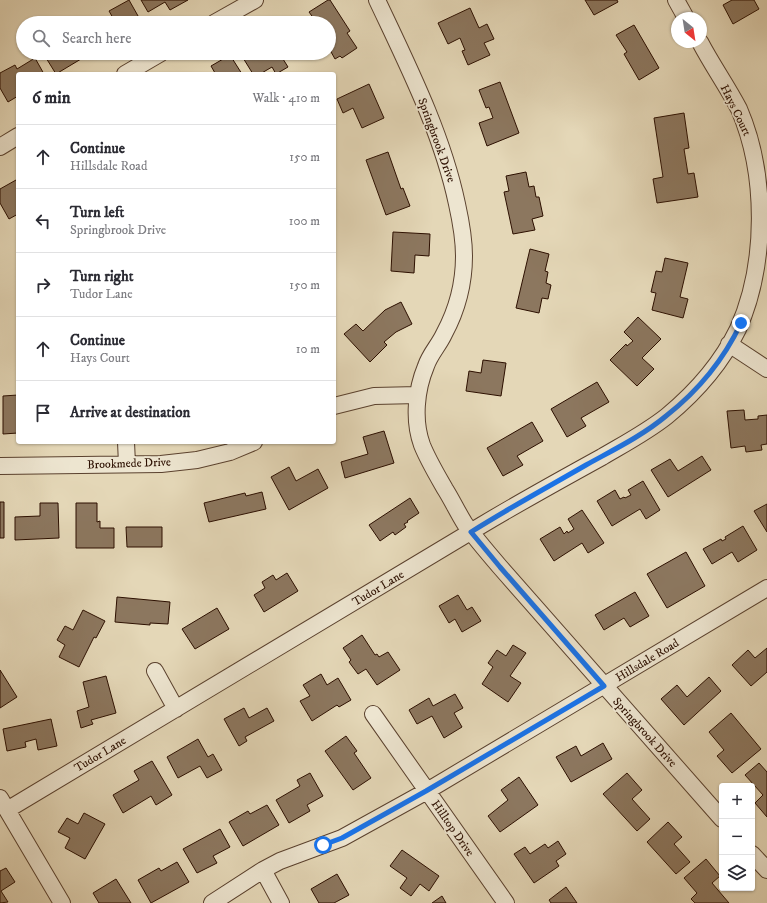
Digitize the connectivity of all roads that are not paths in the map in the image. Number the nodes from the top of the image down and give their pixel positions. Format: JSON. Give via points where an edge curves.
{"nodes":[{"id":1,"x":255,"y":0,"type":"edge"},
{"id":2,"x":377,"y":0,"type":"edge"},
{"id":3,"x":676,"y":0,"type":"edge"},
{"id":4,"x":683,"y":12,"type":"edge"},
{"id":5,"x":226,"y":16,"type":"edge"},
{"id":6,"x":703,"y":48,"type":"edge"},
{"id":7,"x":149,"y":60,"type":"edge"},
{"id":8,"x":128,"y":72,"type":"edge"},
{"id":9,"x":16,"y":137,"type":"edge"},
{"id":10,"x":0,"y":147,"type":"edge"},
{"id":11,"x":729,"y":344,"type":"junction"},
{"id":12,"x":767,"y":369,"type":"edge"},
{"id":13,"x":418,"y":395,"type":"junction"},
{"id":14,"x":336,"y":406,"type":"edge"},
{"id":15,"x":126,"y":444,"type":"edge"},
{"id":16,"x":249,"y":444,"type":"edge"},
{"id":17,"x":127,"y":464,"type":"junction"},
{"id":18,"x":0,"y":466,"type":"edge"},
{"id":19,"x":471,"y":532,"type":"junction"},
{"id":20,"x":767,"y":588,"type":"edge"},
{"id":21,"x":155,"y":671,"type":"dead end"},
{"id":22,"x":604,"y":686,"type":"junction"},
{"id":23,"x":176,"y":708,"type":"junction"},
{"id":24,"x":373,"y":714,"type":"dead end"},
{"id":25,"x":426,"y":791,"type":"junction"},
{"id":26,"x":4,"y":804,"type":"edge"},
{"id":27,"x":719,"y":816,"type":"edge"},
{"id":28,"x":753,"y":855,"type":"edge"},
{"id":29,"x":263,"y":870,"type":"junction"},
{"id":30,"x":767,"y":870,"type":"edge"},
{"id":31,"x":62,"y":903,"type":"edge"},
{"id":32,"x":212,"y":903,"type":"edge"},
{"id":33,"x":281,"y":903,"type":"edge"},
{"id":34,"x":506,"y":903,"type":"edge"}],
"edges":[{"from":1,"to":5,"type":"street"},
{"from":2,"to":13,"type":"street","name":"Springbrook Drive","via":[[426,108],[446,160],[453,182],[464,242],[458,300],[445,333],[426,364]]},
{"from":3,"to":4,"type":"street"},
{"from":6,"to":11,"type":"street","name":"Hays Court","via":[[739,109],[753,145],[762,192],[762,231],[756,277],[741,323]]},
{"from":7,"to":8,"type":"street"},
{"from":9,"to":10,"type":"street"},
{"from":11,"to":12,"type":"street"},
{"from":11,"to":19,"type":"street","name":"Tudor Lane","via":[[708,376],[665,417],[637,436]]},
{"from":13,"to":14,"type":"street","via":[[374,396]]},
{"from":13,"to":19,"type":"street","name":"Springbrook Drive","via":[[417,412],[422,444],[435,472]]},
{"from":15,"to":17,"type":"street"},
{"from":16,"to":17,"type":"street","name":"Brookmede Drive","via":[[230,452],[197,460]]},
{"from":17,"to":18,"type":"street","name":"Brookmede Drive"},
{"from":19,"to":22,"type":"street","name":"Springbrook Drive"},
{"from":19,"to":23,"type":"street","name":"Tudor Lane"},
{"from":20,"to":22,"type":"street","name":"Hillsdale Road"},
{"from":21,"to":23,"type":"street"},
{"from":22,"to":25,"type":"street","name":"Hillsdale Road"},
{"from":22,"to":27,"type":"street","name":"Springbrook Drive"},
{"from":23,"to":26,"type":"street","name":"Tudor Lane"},
{"from":24,"to":25,"type":"street","name":"Hilltop Drive"},
{"from":25,"to":29,"type":"street","name":"Hillsdale Road","via":[[342,838],[292,856]]},
{"from":25,"to":34,"type":"street","name":"Hilltop Drive"},
{"from":26,"to":31,"type":"street"},
{"from":28,"to":30,"type":"street"},
{"from":29,"to":32,"type":"street","name":"Hillsdale Road"},
{"from":29,"to":33,"type":"street"}]}
